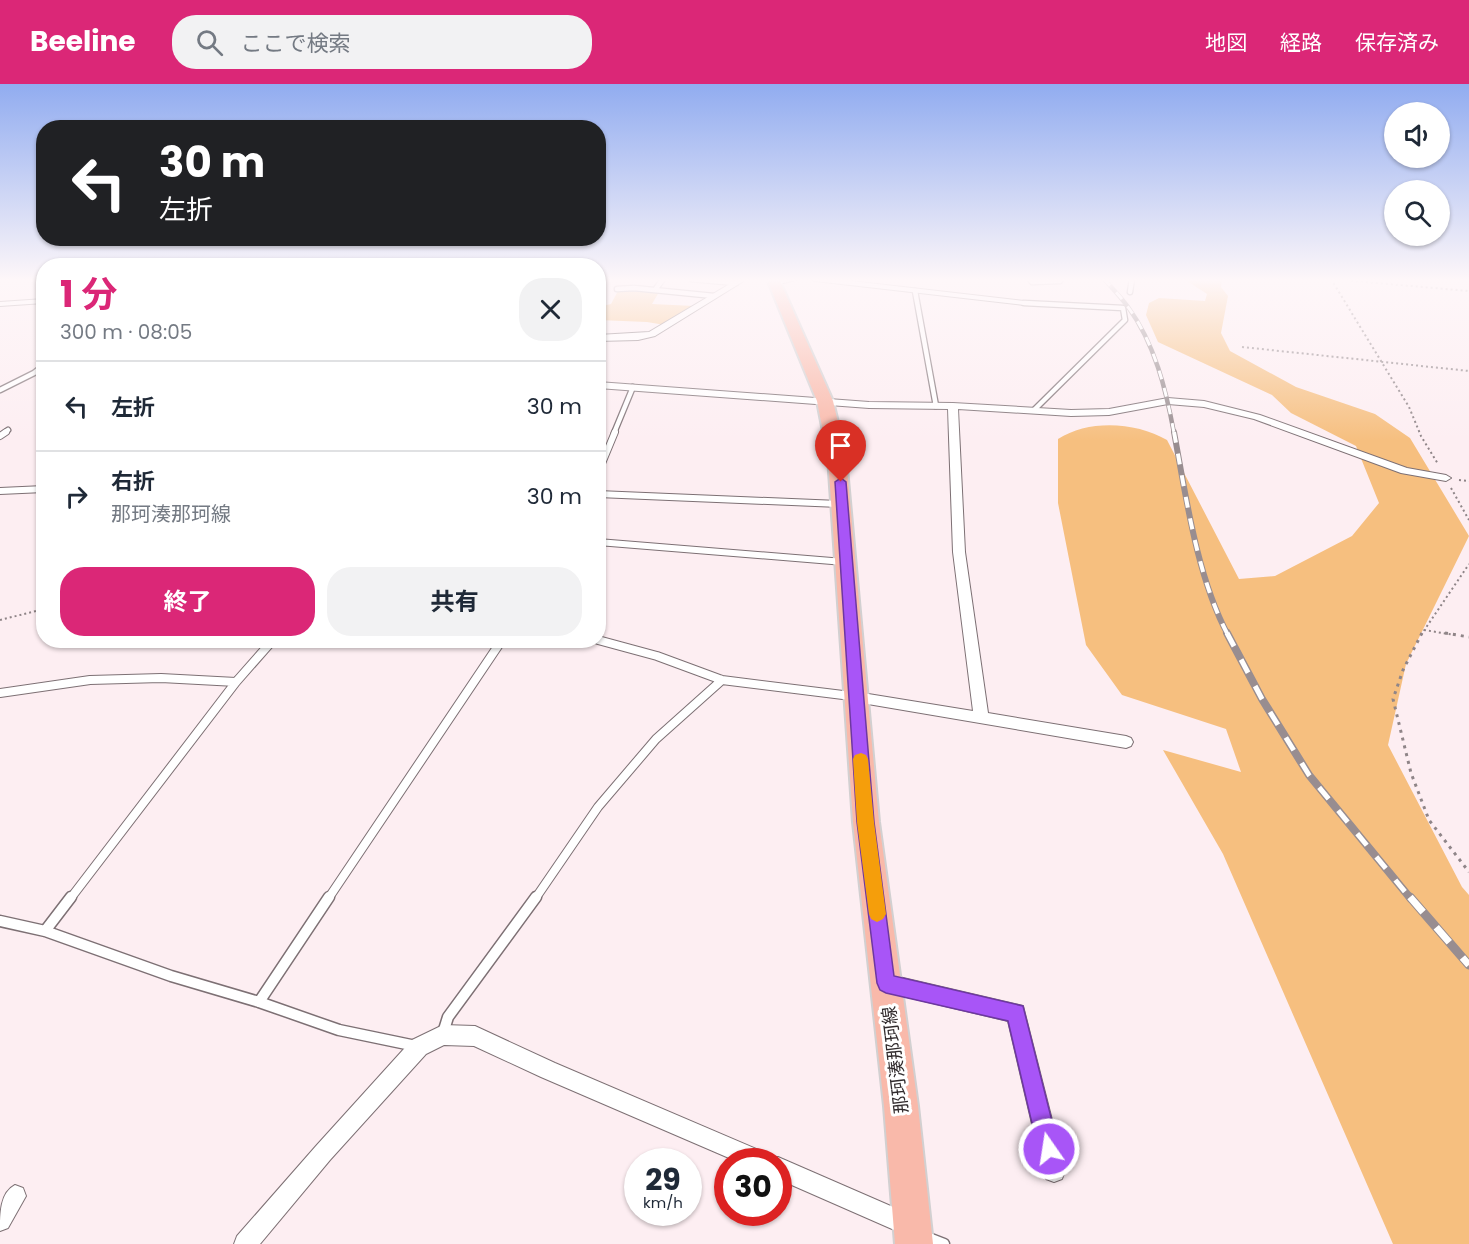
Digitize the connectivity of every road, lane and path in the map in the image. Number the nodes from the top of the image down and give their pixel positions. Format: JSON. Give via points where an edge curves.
{"nodes":[{"id":1,"x":651,"y":333,"type":"edge"},
{"id":2,"x":800,"y":333,"type":"edge"},
{"id":3,"x":923,"y":333,"type":"edge"},
{"id":4,"x":1112,"y":333,"type":"edge"},
{"id":5,"x":1364,"y":333,"type":"edge"},
{"id":6,"x":606,"y":338,"type":"edge"},
{"id":7,"x":1242,"y":347,"type":"dead end"},
{"id":8,"x":1381,"y":361,"type":"junction"},
{"id":9,"x":36,"y":371,"type":"edge"},
{"id":10,"x":1469,"y":371,"type":"edge"},
{"id":11,"x":606,"y":385,"type":"edge"},
{"id":12,"x":633,"y":387,"type":"junction"},
{"id":13,"x":0,"y":390,"type":"edge"},
{"id":14,"x":825,"y":401,"type":"junction"},
{"id":15,"x":936,"y":406,"type":"junction"},
{"id":16,"x":954,"y":406,"type":"junction"},
{"id":17,"x":1034,"y":410,"type":"junction"},
{"id":18,"x":8,"y":430,"type":"dead end"},
{"id":19,"x":0,"y":436,"type":"edge"},
{"id":20,"x":606,"y":453,"type":"edge"},
{"id":21,"x":1446,"y":478,"type":"junction"},
{"id":22,"x":36,"y":489,"type":"edge"},
{"id":23,"x":0,"y":491,"type":"edge"},
{"id":24,"x":606,"y":494,"type":"edge"},
{"id":25,"x":843,"y":504,"type":"junction"},
{"id":26,"x":1469,"y":520,"type":"edge"},
{"id":27,"x":606,"y":543,"type":"edge"},
{"id":28,"x":847,"y":563,"type":"junction"},
{"id":29,"x":1469,"y":564,"type":"edge"},
{"id":30,"x":36,"y":611,"type":"edge"},
{"id":31,"x":0,"y":620,"type":"edge"},
{"id":32,"x":1424,"y":630,"type":"junction"},
{"id":33,"x":1469,"y":637,"type":"edge"},
{"id":34,"x":606,"y":642,"type":"edge"},
{"id":35,"x":266,"y":648,"type":"edge"},
{"id":36,"x":497,"y":648,"type":"edge"},
{"id":37,"x":722,"y":680,"type":"junction"},
{"id":38,"x":236,"y":682,"type":"junction"},
{"id":39,"x":0,"y":693,"type":"edge"},
{"id":40,"x":856,"y":697,"type":"junction"},
{"id":41,"x":981,"y":718,"type":"junction"},
{"id":42,"x":1126,"y":742,"type":"dead end"},
{"id":43,"x":1469,"y":872,"type":"edge"},
{"id":44,"x":0,"y":921,"type":"edge"},
{"id":45,"x":45,"y":930,"type":"junction"},
{"id":46,"x":886,"y":983,"type":"junction"},
{"id":47,"x":259,"y":1002,"type":"junction"},
{"id":48,"x":443,"y":1035,"type":"junction"},
{"id":49,"x":419,"y":1047,"type":"junction"},
{"id":50,"x":731,"y":1148,"type":"edge"},
{"id":51,"x":1054,"y":1171,"type":"dead end"},
{"id":52,"x":792,"y":1175,"type":"edge"},
{"id":53,"x":15,"y":1196,"type":"dead end"},
{"id":54,"x":0,"y":1220,"type":"edge"},
{"id":55,"x":913,"y":1234,"type":"edge"},
{"id":56,"x":245,"y":1244,"type":"edge"},
{"id":57,"x":944,"y":1244,"type":"edge"}],
"edges":[{"from":1,"to":6,"type":"street"},
{"from":2,"to":14,"type":"main road","name":"那珂湊那珂線"},
{"from":3,"to":15,"type":"lane"},
{"from":4,"to":17,"type":"lane"},
{"from":5,"to":8,"type":"path"},
{"from":7,"to":8,"type":"path"},
{"from":8,"to":10,"type":"path"},
{"from":8,"to":21,"type":"path"},
{"from":9,"to":13,"type":"lane"},
{"from":11,"to":12,"type":"street"},
{"from":12,"to":14,"type":"street"},
{"from":12,"to":20,"type":"lane"},
{"from":14,"to":15,"type":"street"},
{"from":14,"to":25,"type":"main road","name":"那珂湊那珂線"},
{"from":15,"to":16,"type":"street"},
{"from":16,"to":17,"type":"street"},
{"from":16,"to":41,"type":"street","via":[[958,552]]},
{"from":17,"to":21,"type":"street","via":[[1109,412],[1168,401],[1204,404],[1257,417],[1406,471]]},
{"from":18,"to":19,"type":"lane"},
{"from":21,"to":26,"type":"path"},
{"from":22,"to":23,"type":"street"},
{"from":24,"to":25,"type":"lane"},
{"from":25,"to":28,"type":"main road","name":"那珂湊那珂線"},
{"from":27,"to":28,"type":"lane"},
{"from":28,"to":40,"type":"main road","name":"那珂湊那珂線"},
{"from":29,"to":32,"type":"path"},
{"from":30,"to":31,"type":"path"},
{"from":32,"to":33,"type":"path"},
{"from":32,"to":43,"type":"path","via":[[1393,699],[1411,773],[1429,820]]},
{"from":34,"to":37,"type":"lane"},
{"from":35,"to":38,"type":"lane"},
{"from":36,"to":47,"type":"lane"},
{"from":37,"to":40,"type":"lane"},
{"from":37,"to":48,"type":"lane","via":[[656,739],[598,807],[448,1017]]},
{"from":38,"to":39,"type":"lane","via":[[90,680]]},
{"from":38,"to":45,"type":"lane"},
{"from":40,"to":41,"type":"street"},
{"from":40,"to":46,"type":"main road","name":"那珂湊那珂線","via":[[866,822]]},
{"from":41,"to":42,"type":"street"},
{"from":44,"to":45,"type":"lane"},
{"from":45,"to":47,"type":"lane","via":[[171,976]]},
{"from":46,"to":51,"type":"street","via":[[1016,1013]]},
{"from":46,"to":55,"type":"main road","name":"那珂湊那珂線"},
{"from":47,"to":49,"type":"lane","via":[[339,1030]]},
{"from":48,"to":49,"type":"street"},
{"from":48,"to":50,"type":"street","via":[[475,1036]]},
{"from":49,"to":56,"type":"street"},
{"from":52,"to":55,"type":"street"},
{"from":53,"to":54,"type":"street"},
{"from":55,"to":57,"type":"lane"}]}
